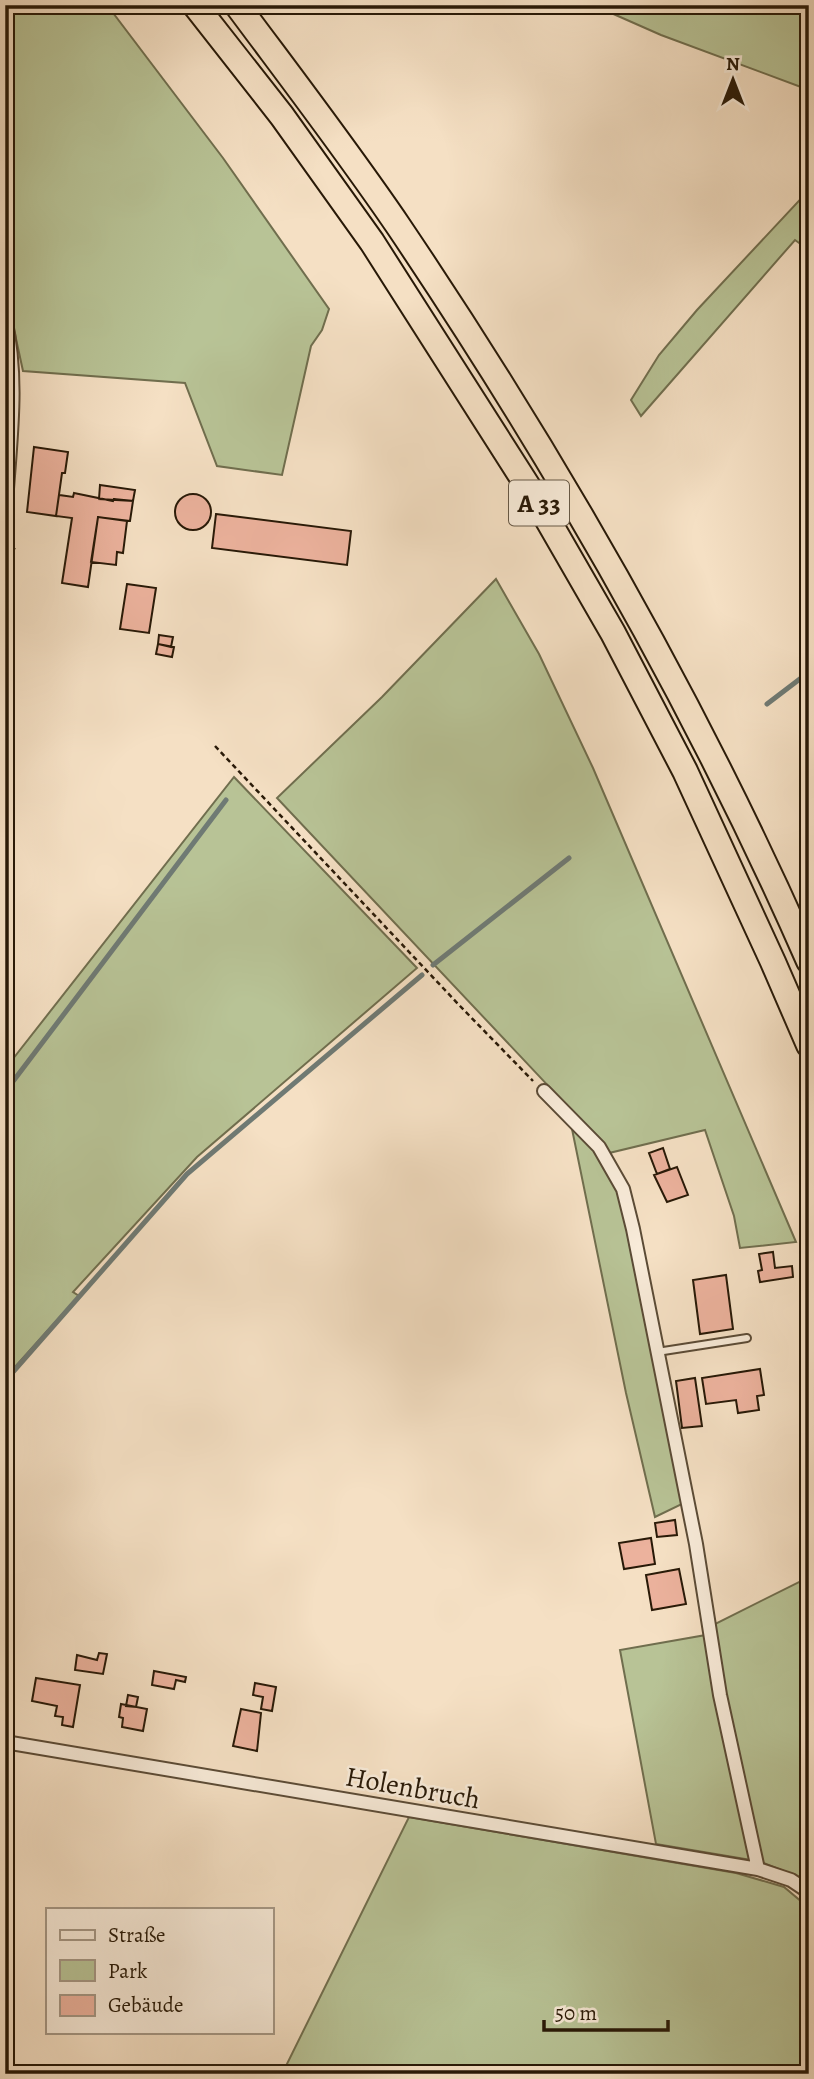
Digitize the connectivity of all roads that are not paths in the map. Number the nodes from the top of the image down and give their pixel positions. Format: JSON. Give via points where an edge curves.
{"nodes":[{"id":1,"x":195,"y":5,"type":"edge"},
{"id":2,"x":237,"y":5,"type":"edge"},
{"id":3,"x":5,"y":318,"type":"edge"},
{"id":4,"x":6,"y":503,"type":"edge"},
{"id":5,"x":809,"y":961,"type":"edge"},
{"id":6,"x":809,"y":1045,"type":"edge"},
{"id":7,"x":544,"y":1091,"type":"road end"},
{"id":8,"x":747,"y":1338,"type":"dead end"},
{"id":9,"x":657,"y":1352,"type":"junction"},
{"id":10,"x":5,"y":1742,"type":"edge"},
{"id":11,"x":758,"y":1868,"type":"junction"},
{"id":12,"x":809,"y":1892,"type":"edge"}],
"edges":[{"from":1,"to":6,"type":"highway","number":"A 33","via":[[372,242],[534,496],[613,633],[684,771]]},
{"from":2,"to":5,"type":"highway","number":"A 33","via":[[399,227],[560,478],[709,751]]},
{"from":3,"to":4,"type":"street","via":[[14,391]]},
{"from":7,"to":9,"type":"street","via":[[599,1147],[623,1189]]},
{"from":8,"to":9,"type":"lane"},
{"from":9,"to":11,"type":"street","via":[[696,1544],[720,1695]]},
{"from":10,"to":11,"type":"street","name":"Holenbruch"},
{"from":11,"to":12,"type":"street","name":"Holenbruch"}]}
